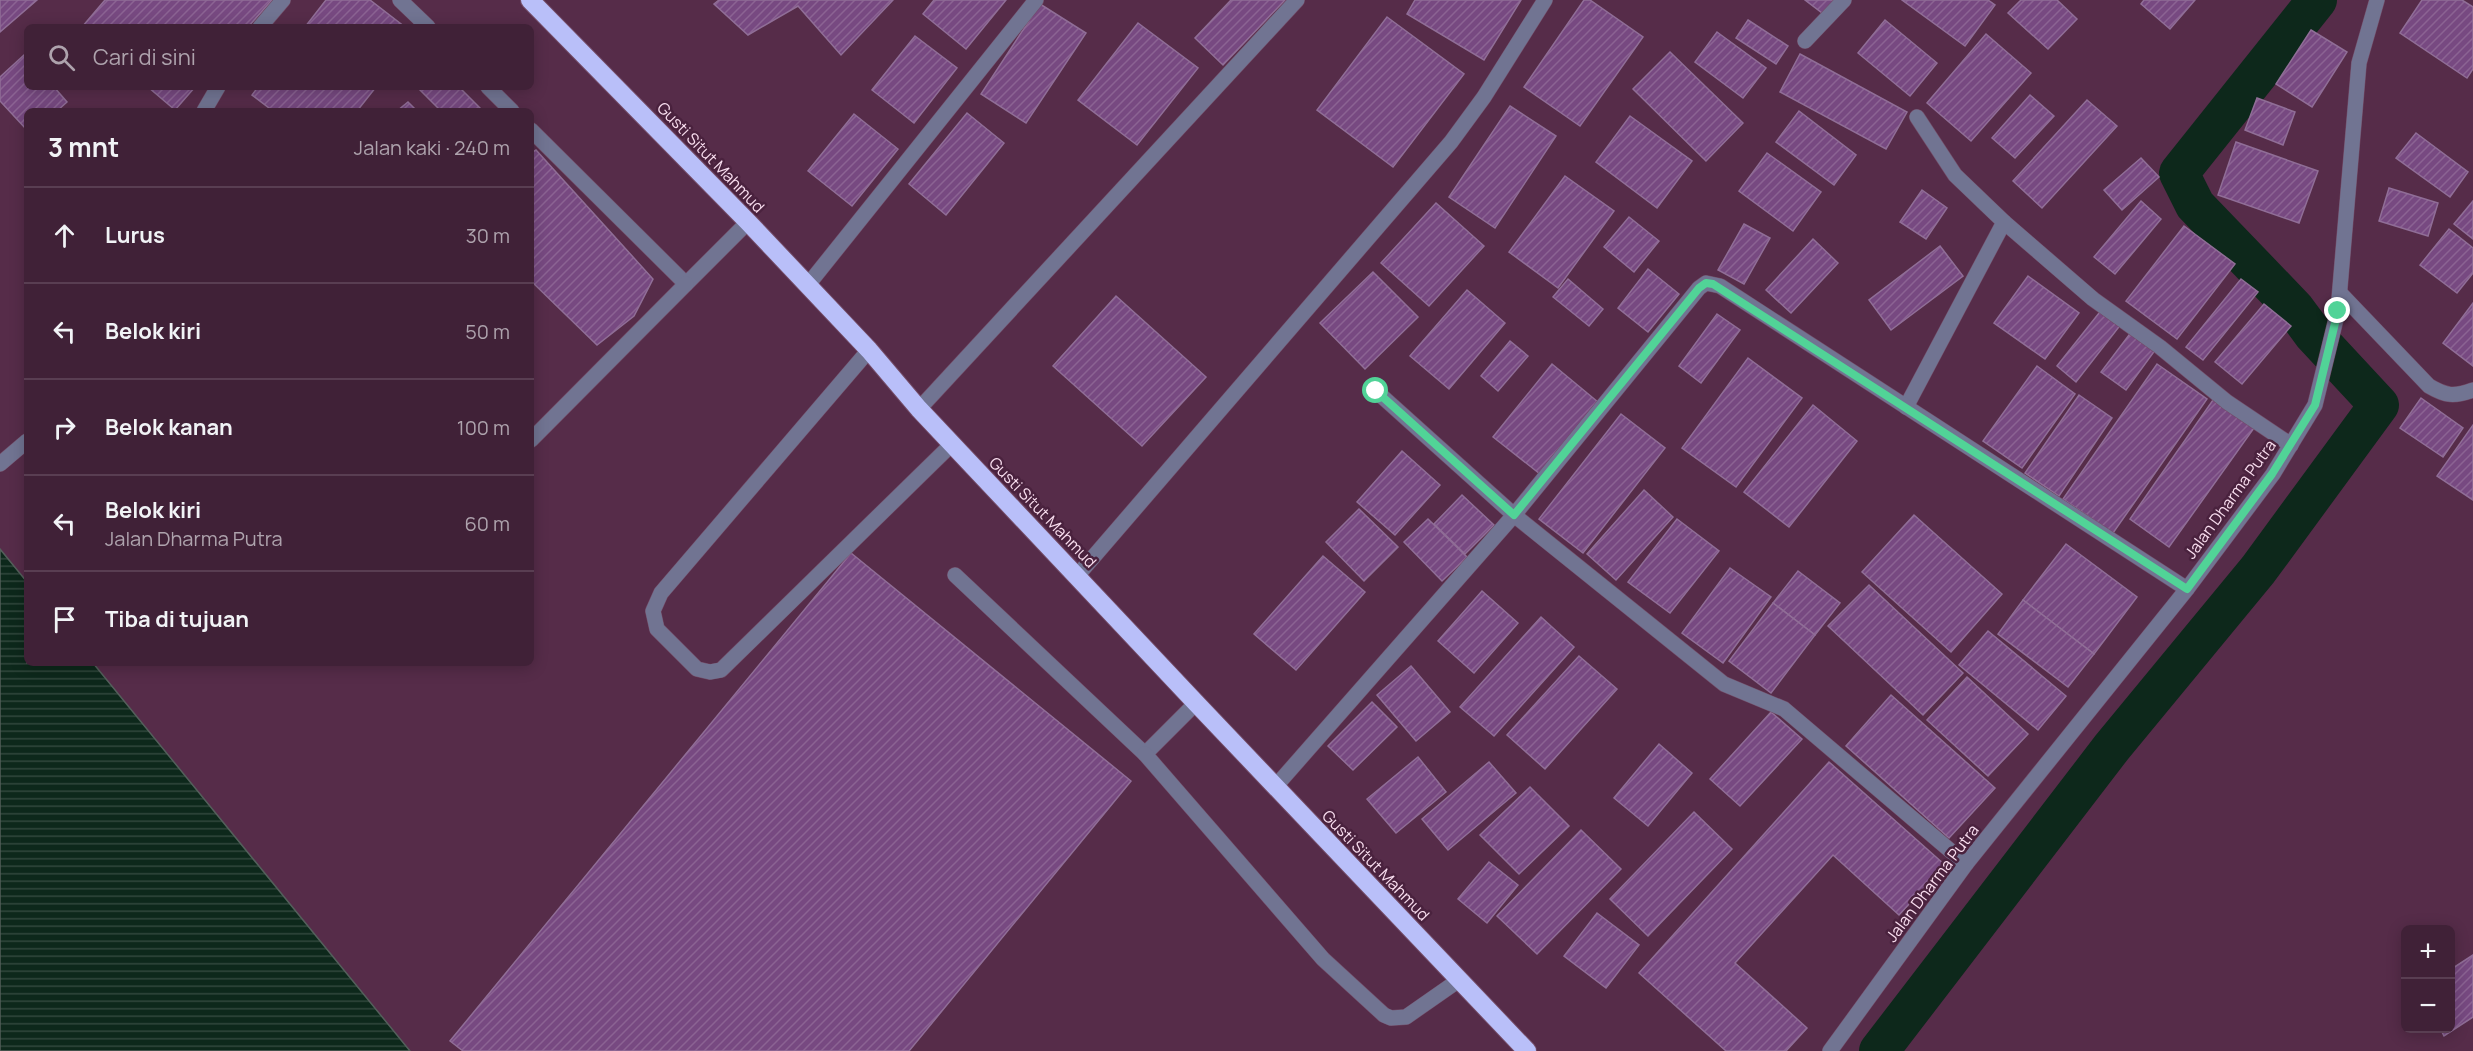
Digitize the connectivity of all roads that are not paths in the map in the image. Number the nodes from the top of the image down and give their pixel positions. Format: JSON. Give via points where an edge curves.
{"nodes":[{"id":1,"x":283,"y":0,"type":"edge"},
{"id":2,"x":400,"y":0,"type":"edge"},
{"id":3,"x":1036,"y":0,"type":"edge"},
{"id":4,"x":1297,"y":0,"type":"edge"},
{"id":5,"x":1545,"y":0,"type":"edge"},
{"id":6,"x":1844,"y":0,"type":"edge"},
{"id":7,"x":2377,"y":0,"type":"edge"},
{"id":8,"x":537,"y":2,"type":"edge"},
{"id":9,"x":263,"y":24,"type":"edge"},
{"id":10,"x":425,"y":24,"type":"edge"},
{"id":11,"x":1805,"y":41,"type":"dead end"},
{"id":12,"x":216,"y":90,"type":"edge"},
{"id":13,"x":491,"y":90,"type":"edge"},
{"id":14,"x":206,"y":108,"type":"edge"},
{"id":15,"x":509,"y":108,"type":"edge"},
{"id":16,"x":1917,"y":117,"type":"dead end"},
{"id":17,"x":534,"y":133,"type":"edge"},
{"id":18,"x":748,"y":222,"type":"junction"},
{"id":19,"x":2004,"y":222,"type":"junction"},
{"id":20,"x":686,"y":284,"type":"junction"},
{"id":21,"x":807,"y":286,"type":"junction"},
{"id":22,"x":2340,"y":293,"type":"junction"},
{"id":23,"x":869,"y":350,"type":"junction"},
{"id":24,"x":2473,"y":390,"type":"edge"},
{"id":25,"x":1376,"y":391,"type":"dead end"},
{"id":26,"x":1906,"y":407,"type":"junction"},
{"id":27,"x":919,"y":409,"type":"junction"},
{"id":28,"x":534,"y":437,"type":"edge"},
{"id":29,"x":24,"y":444,"type":"edge"},
{"id":30,"x":952,"y":444,"type":"junction"},
{"id":31,"x":2290,"y":445,"type":"junction"},
{"id":32,"x":0,"y":464,"type":"edge"},
{"id":33,"x":1514,"y":515,"type":"junction"},
{"id":34,"x":955,"y":575,"type":"dead end"},
{"id":35,"x":1077,"y":576,"type":"junction"},
{"id":36,"x":2187,"y":589,"type":"junction"},
{"id":37,"x":1196,"y":704,"type":"junction"},
{"id":38,"x":1145,"y":754,"type":"junction"},
{"id":39,"x":1275,"y":787,"type":"junction"},
{"id":40,"x":1966,"y":864,"type":"junction"},
{"id":41,"x":1459,"y":981,"type":"junction"},
{"id":42,"x":1527,"y":1051,"type":"edge"},
{"id":43,"x":1830,"y":1051,"type":"edge"}],
"edges":[{"from":1,"to":9,"type":"street"},
{"from":2,"to":10,"type":"street"},
{"from":3,"to":21,"type":"street"},
{"from":4,"to":27,"type":"street"},
{"from":5,"to":35,"type":"street","via":[[1451,142]]},
{"from":6,"to":11,"type":"street"},
{"from":7,"to":22,"type":"street","name":"Jalan Dharma Putra","via":[[2360,63]]},
{"from":8,"to":18,"type":"highway","name":"Gusti Situt Mahmud"},
{"from":12,"to":14,"type":"street"},
{"from":13,"to":15,"type":"street"},
{"from":16,"to":19,"type":"street","via":[[1955,175]]},
{"from":17,"to":20,"type":"street"},
{"from":18,"to":20,"type":"street"},
{"from":18,"to":21,"type":"highway","name":"Gusti Situt Mahmud"},
{"from":19,"to":26,"type":"street"},
{"from":19,"to":31,"type":"street","via":[[2093,298],[2227,402]]},
{"from":20,"to":28,"type":"street"},
{"from":21,"to":23,"type":"highway","name":"Gusti Situt Mahmud"},
{"from":22,"to":24,"type":"street","via":[[2429,386],[2445,396]]},
{"from":22,"to":31,"type":"street","name":"Jalan Dharma Putra","via":[[2315,405]]},
{"from":23,"to":27,"type":"highway","name":"Gusti Situt Mahmud"},
{"from":23,"to":30,"type":"street","via":[[660,593],[653,611],[657,629],[697,669],[721,670]]},
{"from":25,"to":33,"type":"street"},
{"from":26,"to":33,"type":"street","via":[[1720,286],[1706,283]]},
{"from":26,"to":36,"type":"street"},
{"from":27,"to":30,"type":"highway","name":"Gusti Situt Mahmud"},
{"from":29,"to":32,"type":"street"},
{"from":30,"to":35,"type":"highway","name":"Gusti Situt Mahmud"},
{"from":31,"to":36,"type":"street","name":"Jalan Dharma Putra"},
{"from":33,"to":39,"type":"street"},
{"from":33,"to":40,"type":"street","via":[[1724,684],[1784,709]]},
{"from":34,"to":38,"type":"street"},
{"from":35,"to":37,"type":"highway","name":"Gusti Situt Mahmud"},
{"from":36,"to":40,"type":"street","name":"Jalan Dharma Putra"},
{"from":37,"to":38,"type":"street"},
{"from":37,"to":39,"type":"highway","name":"Gusti Situt Mahmud"},
{"from":38,"to":41,"type":"street","via":[[1323,959],[1384,1015],[1406,1017]]},
{"from":39,"to":41,"type":"highway","name":"Gusti Situt Mahmud"},
{"from":40,"to":43,"type":"street","name":"Jalan Dharma Putra"},
{"from":41,"to":42,"type":"highway","name":"Gusti Situt Mahmud"}]}
